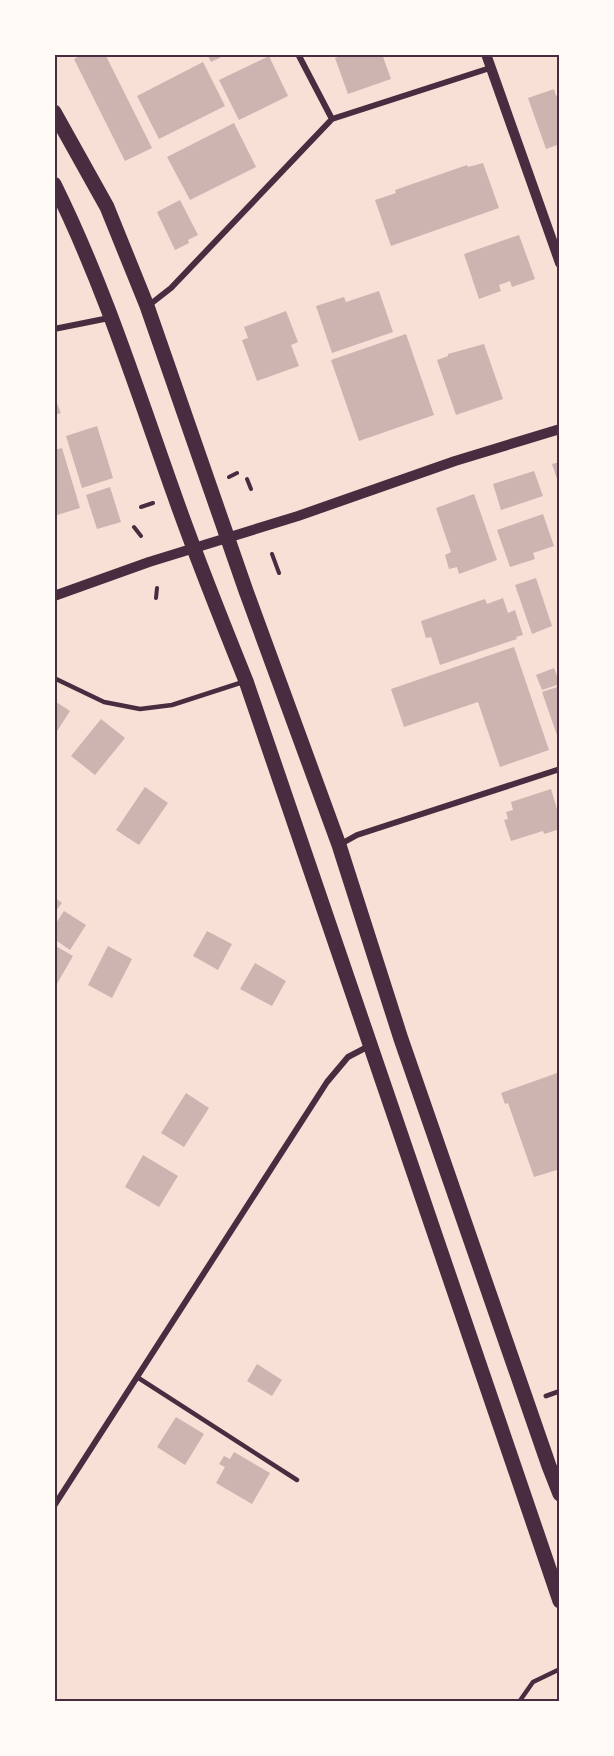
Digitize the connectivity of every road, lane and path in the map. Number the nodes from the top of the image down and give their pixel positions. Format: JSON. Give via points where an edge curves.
{"nodes":[{"id":1,"x":298,"y":54,"type":"edge"},
{"id":2,"x":486,"y":54,"type":"edge"},
{"id":3,"x":490,"y":68,"type":"junction"},
{"id":4,"x":54,"y":112,"type":"edge"},
{"id":5,"x":333,"y":119,"type":"junction"},
{"id":6,"x":54,"y":184,"type":"edge"},
{"id":7,"x":560,"y":263,"type":"edge"},
{"id":8,"x":147,"y":306,"type":"junction"},
{"id":9,"x":112,"y":318,"type":"junction"},
{"id":10,"x":54,"y":329,"type":"edge"},
{"id":11,"x":560,"y":429,"type":"edge"},
{"id":12,"x":237,"y":474,"type":"dead end"},
{"id":13,"x":228,"y":477,"type":"dead end"},
{"id":14,"x":248,"y":479,"type":"dead end"},
{"id":15,"x":251,"y":489,"type":"dead end"},
{"id":16,"x":153,"y":503,"type":"dead end"},
{"id":17,"x":141,"y":507,"type":"dead end"},
{"id":18,"x":134,"y":527,"type":"dead end"},
{"id":19,"x":141,"y":536,"type":"dead end"},
{"id":20,"x":228,"y":537,"type":"junction"},
{"id":21,"x":193,"y":548,"type":"junction"},
{"id":22,"x":272,"y":554,"type":"dead end"},
{"id":23,"x":279,"y":573,"type":"dead end"},
{"id":24,"x":157,"y":588,"type":"dead end"},
{"id":25,"x":54,"y":596,"type":"edge"},
{"id":26,"x":156,"y":598,"type":"dead end"},
{"id":27,"x":54,"y":678,"type":"edge"},
{"id":28,"x":246,"y":681,"type":"junction"},
{"id":29,"x":560,"y":769,"type":"edge"},
{"id":30,"x":339,"y":845,"type":"junction"},
{"id":31,"x":370,"y":1046,"type":"junction"},
{"id":32,"x":137,"y":1377,"type":"junction"},
{"id":33,"x":560,"y":1391,"type":"edge"},
{"id":34,"x":546,"y":1396,"type":"dead end"},
{"id":35,"x":297,"y":1480,"type":"dead end"},
{"id":36,"x":560,"y":1494,"type":"edge"},
{"id":37,"x":54,"y":1506,"type":"edge"},
{"id":38,"x":560,"y":1601,"type":"edge"},
{"id":39,"x":560,"y":1668,"type":"edge"},
{"id":40,"x":519,"y":1702,"type":"edge"}],
"edges":[{"from":1,"to":5,"type":"street"},
{"from":2,"to":3,"type":"street"},
{"from":3,"to":5,"type":"street"},
{"from":3,"to":7,"type":"street"},
{"from":4,"to":8,"type":"main road","via":[[107,207]]},
{"from":5,"to":8,"type":"street","via":[[171,288]]},
{"from":6,"to":9,"type":"main road"},
{"from":8,"to":20,"type":"main road"},
{"from":9,"to":10,"type":"street"},
{"from":9,"to":21,"type":"main road"},
{"from":11,"to":20,"type":"street"},
{"from":12,"to":13,"type":"path"},
{"from":14,"to":15,"type":"path"},
{"from":16,"to":17,"type":"path"},
{"from":18,"to":19,"type":"path"},
{"from":20,"to":21,"type":"street"},
{"from":20,"to":30,"type":"main road"},
{"from":21,"to":25,"type":"street"},
{"from":21,"to":28,"type":"main road"},
{"from":22,"to":23,"type":"path"},
{"from":24,"to":26,"type":"path"},
{"from":27,"to":28,"type":"lane","via":[[104,702],[140,709],[172,705]]},
{"from":28,"to":31,"type":"main road"},
{"from":29,"to":30,"type":"street","via":[[357,835]]},
{"from":30,"to":36,"type":"main road","via":[[408,1061]]},
{"from":31,"to":32,"type":"street","via":[[348,1057],[327,1082]]},
{"from":31,"to":38,"type":"main road"},
{"from":32,"to":35,"type":"lane"},
{"from":32,"to":37,"type":"street"},
{"from":33,"to":34,"type":"street"},
{"from":39,"to":40,"type":"lane","via":[[533,1682]]}]}
